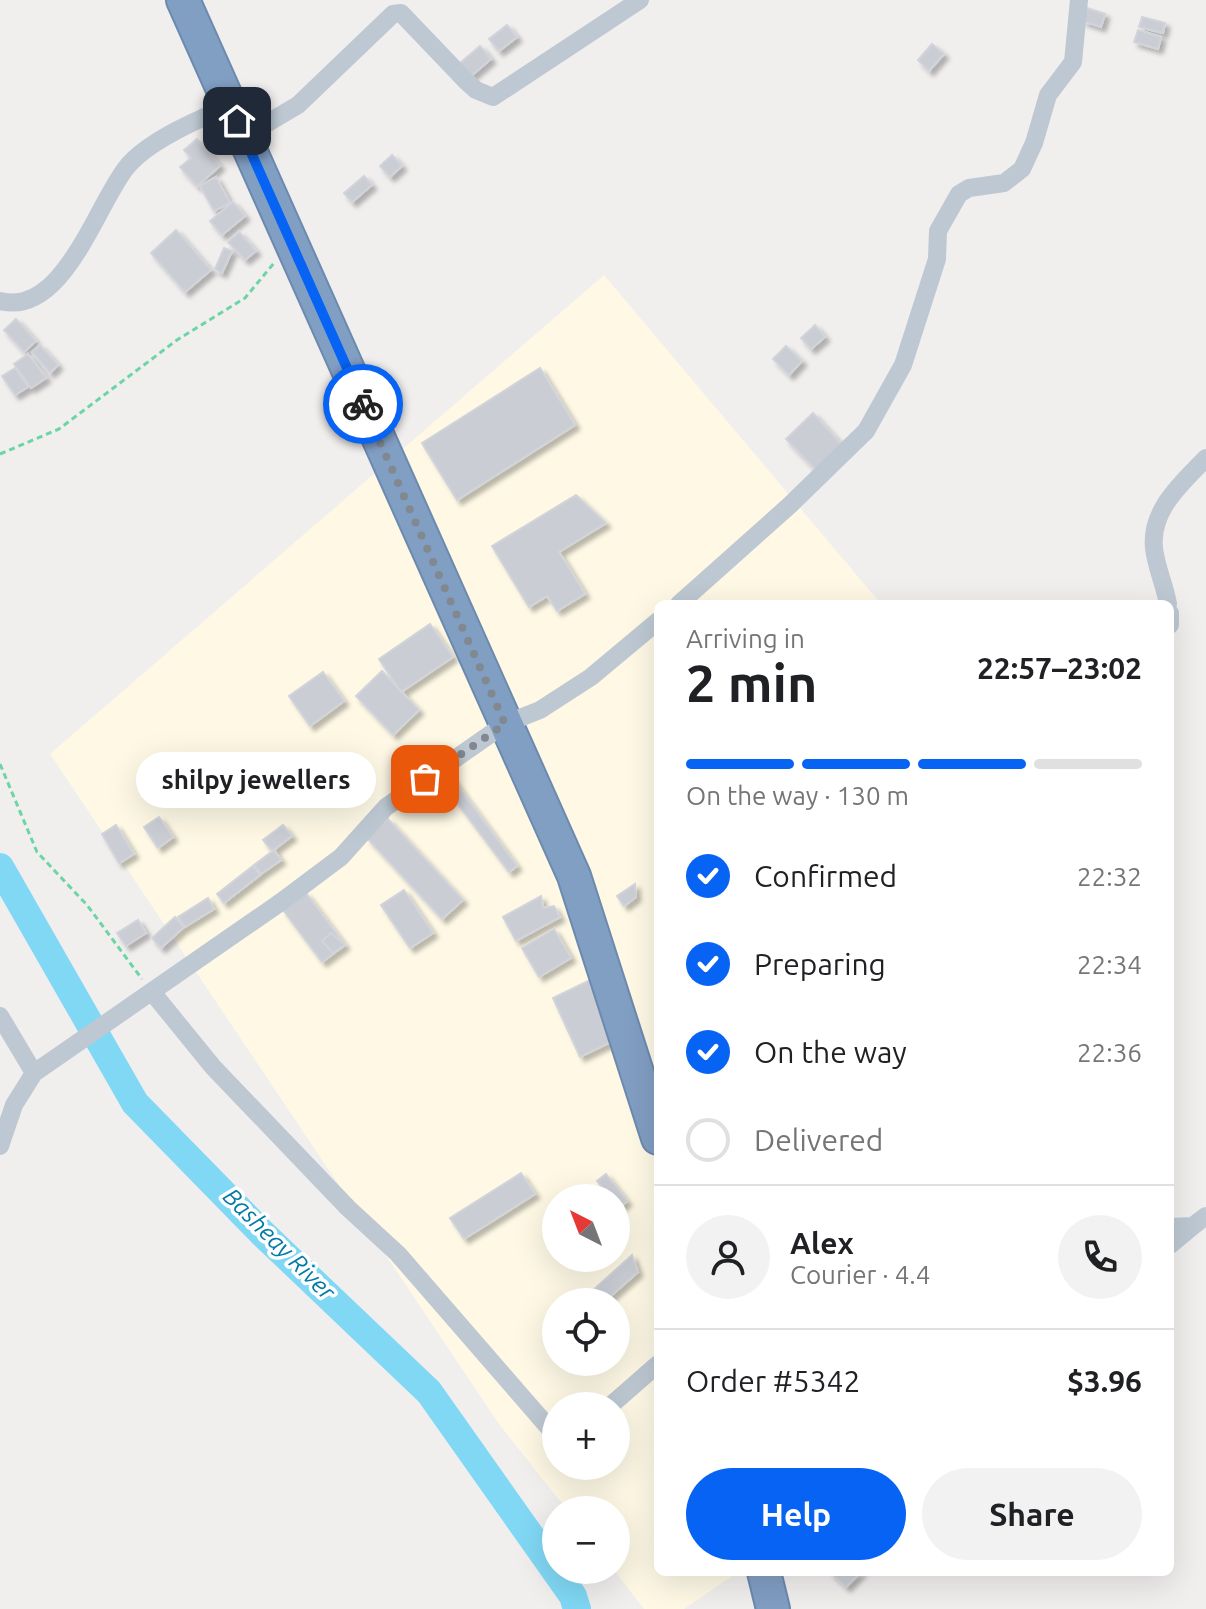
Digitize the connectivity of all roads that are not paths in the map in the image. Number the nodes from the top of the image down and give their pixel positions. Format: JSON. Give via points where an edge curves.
{"nodes":[{"id":1,"x":183,"y":0,"type":"edge"},
{"id":2,"x":640,"y":0,"type":"edge"},
{"id":3,"x":1079,"y":0,"type":"edge"},
{"id":4,"x":230,"y":106,"type":"junction"},
{"id":5,"x":244,"y":137,"type":"junction"},
{"id":6,"x":0,"y":301,"type":"edge"},
{"id":7,"x":1206,"y":458,"type":"edge"},
{"id":8,"x":683,"y":600,"type":"edge"},
{"id":9,"x":1167,"y":600,"type":"edge"},
{"id":10,"x":654,"y":624,"type":"edge"},
{"id":11,"x":505,"y":724,"type":"junction"},
{"id":12,"x":146,"y":997,"type":"junction"},
{"id":13,"x":0,"y":1016,"type":"edge"},
{"id":14,"x":34,"y":1073,"type":"junction"},
{"id":15,"x":654,"y":1122,"type":"edge"},
{"id":16,"x":0,"y":1146,"type":"edge"},
{"id":17,"x":1200,"y":1221,"type":"edge"},
{"id":18,"x":1174,"y":1226,"type":"edge"},
{"id":19,"x":1174,"y":1242,"type":"edge"},
{"id":20,"x":654,"y":1368,"type":"edge"},
{"id":21,"x":626,"y":1392,"type":"edge"},
{"id":22,"x":542,"y":1420,"type":"edge"}],
"edges":[{"from":1,"to":4,"type":"highway"},
{"from":2,"to":5,"type":"street","via":[[493,97],[476,90],[401,13],[393,14],[298,105]]},
{"from":3,"to":8,"type":"street","via":[[1073,62],[1048,95],[1022,169],[1004,183],[959,194],[938,231],[937,259],[903,365],[866,431]]},
{"from":4,"to":5,"type":"highway"},
{"from":4,"to":6,"type":"street","via":[[171,135],[126,167],[83,244],[44,292],[15,305]]},
{"from":5,"to":11,"type":"highway"},
{"from":7,"to":9,"type":"street","via":[[1159,514],[1154,532]]},
{"from":10,"to":11,"type":"street","via":[[591,677],[540,710]]},
{"from":11,"to":12,"type":"street","via":[[386,807],[341,857]]},
{"from":11,"to":15,"type":"highway","via":[[589,916]]},
{"from":12,"to":14,"type":"street"},
{"from":12,"to":22,"type":"street","via":[[398,1254]]},
{"from":13,"to":14,"type":"street"},
{"from":14,"to":16,"type":"street","via":[[14,1105]]},
{"from":17,"to":18,"type":"street"},
{"from":17,"to":19,"type":"street"},
{"from":20,"to":21,"type":"street"}]}
